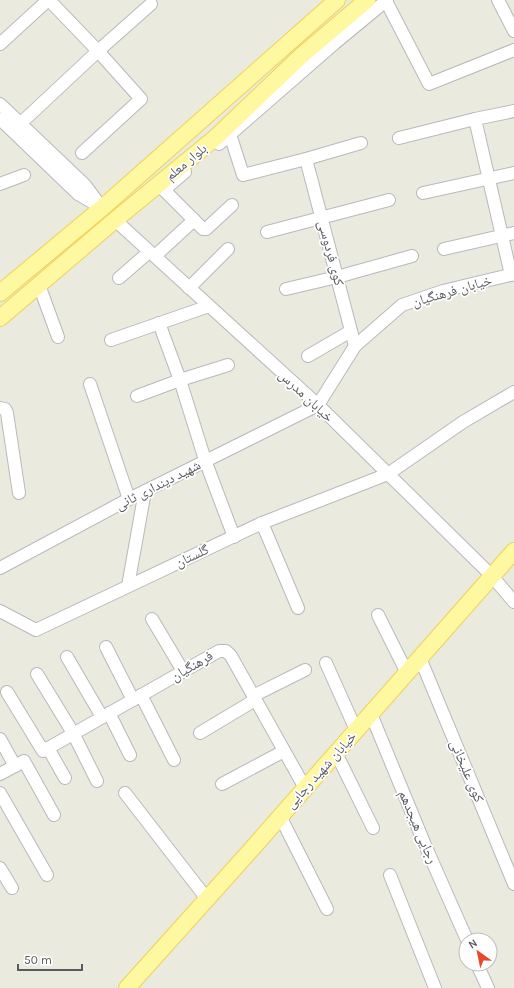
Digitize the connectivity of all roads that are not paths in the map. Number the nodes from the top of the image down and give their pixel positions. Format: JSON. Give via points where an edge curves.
{"nodes":[{"id":1,"x":48,"y":0,"type":"edge"},
{"id":2,"x":337,"y":0,"type":"edge"},
{"id":3,"x":367,"y":0,"type":"edge"},
{"id":4,"x":386,"y":0,"type":"edge"},
{"id":5,"x":498,"y":0,"type":"edge"},
{"id":6,"x":151,"y":4,"type":"dead end"},
{"id":7,"x":514,"y":31,"type":"edge"},
{"id":8,"x":0,"y":44,"type":"edge"},
{"id":9,"x":514,"y":50,"type":"edge"},
{"id":10,"x":98,"y":52,"type":"junction"},
{"id":11,"x":0,"y":104,"type":"edge"},
{"id":12,"x":514,"y":111,"type":"edge"},
{"id":13,"x":0,"y":119,"type":"edge"},
{"id":14,"x":475,"y":119,"type":"junction"},
{"id":15,"x":20,"y":123,"type":"junction"},
{"id":16,"x":228,"y":131,"type":"junction"},
{"id":17,"x":399,"y":138,"type":"dead end"},
{"id":18,"x":361,"y":143,"type":"dead end"},
{"id":19,"x":82,"y":153,"type":"dead end"},
{"id":20,"x":306,"y":159,"type":"junction"},
{"id":21,"x":514,"y":173,"type":"edge"},
{"id":22,"x":24,"y":175,"type":"dead end"},
{"id":23,"x":489,"y":179,"type":"junction"},
{"id":24,"x":0,"y":184,"type":"edge"},
{"id":25,"x":161,"y":187,"type":"junction"},
{"id":26,"x":423,"y":194,"type":"dead end"},
{"id":27,"x":389,"y":200,"type":"dead end"},
{"id":28,"x":232,"y":205,"type":"dead end"},
{"id":29,"x":102,"y":208,"type":"junction"},
{"id":30,"x":322,"y":218,"type":"junction"},
{"id":31,"x":115,"y":220,"type":"junction"},
{"id":32,"x":194,"y":220,"type":"junction"},
{"id":33,"x":267,"y":232,"type":"dead end"},
{"id":34,"x":514,"y":232,"type":"edge"},
{"id":35,"x":502,"y":235,"type":"junction"},
{"id":36,"x":228,"y":249,"type":"dead end"},
{"id":37,"x":444,"y":249,"type":"dead end"},
{"id":38,"x":152,"y":254,"type":"junction"},
{"id":39,"x":412,"y":256,"type":"dead end"},
{"id":40,"x":512,"y":274,"type":"edge"},
{"id":41,"x":337,"y":277,"type":"junction"},
{"id":42,"x":119,"y":278,"type":"dead end"},
{"id":43,"x":39,"y":285,"type":"junction"},
{"id":44,"x":189,"y":288,"type":"junction"},
{"id":45,"x":286,"y":289,"type":"dead end"},
{"id":46,"x":0,"y":293,"type":"edge"},
{"id":47,"x":209,"y":306,"type":"junction"},
{"id":48,"x":0,"y":318,"type":"edge"},
{"id":49,"x":159,"y":324,"type":"junction"},
{"id":50,"x":351,"y":331,"type":"junction"},
{"id":51,"x":58,"y":337,"type":"dead end"},
{"id":52,"x":111,"y":340,"type":"dead end"},
{"id":53,"x":355,"y":346,"type":"junction"},
{"id":54,"x":308,"y":356,"type":"dead end"},
{"id":55,"x":228,"y":365,"type":"dead end"},
{"id":56,"x":180,"y":380,"type":"junction"},
{"id":57,"x":90,"y":384,"type":"dead end"},
{"id":58,"x":514,"y":392,"type":"edge"},
{"id":59,"x":137,"y":396,"type":"dead end"},
{"id":60,"x":318,"y":405,"type":"junction"},
{"id":61,"x":0,"y":408,"type":"edge"},
{"id":62,"x":205,"y":460,"type":"junction"},
{"id":63,"x":388,"y":474,"type":"junction"},
{"id":64,"x":145,"y":491,"type":"junction"},
{"id":65,"x":19,"y":493,"type":"dead end"},
{"id":66,"x":129,"y":499,"type":"junction"},
{"id":67,"x":262,"y":524,"type":"junction"},
{"id":68,"x":234,"y":536,"type":"junction"},
{"id":69,"x":514,"y":551,"type":"edge"},
{"id":70,"x":0,"y":568,"type":"edge"},
{"id":71,"x":492,"y":576,"type":"junction"},
{"id":72,"x":128,"y":586,"type":"junction"},
{"id":73,"x":514,"y":602,"type":"edge"},
{"id":74,"x":298,"y":608,"type":"dead end"},
{"id":75,"x":0,"y":611,"type":"edge"},
{"id":76,"x":378,"y":615,"type":"dead end"},
{"id":77,"x":152,"y":619,"type":"dead end"},
{"id":78,"x":106,"y":647,"type":"dead end"},
{"id":79,"x":67,"y":657,"type":"dead end"},
{"id":80,"x":420,"y":658,"type":"junction"},
{"id":81,"x":326,"y":663,"type":"dead end"},
{"id":82,"x":305,"y":670,"type":"dead end"},
{"id":83,"x":183,"y":671,"type":"junction"},
{"id":84,"x":407,"y":673,"type":"junction"},
{"id":85,"x":36,"y":674,"type":"dead end"},
{"id":86,"x":7,"y":692,"type":"dead end"},
{"id":87,"x":137,"y":697,"type":"junction"},
{"id":88,"x":254,"y":698,"type":"junction"},
{"id":89,"x":371,"y":714,"type":"junction"},
{"id":90,"x":106,"y":715,"type":"junction"},
{"id":91,"x":356,"y":730,"type":"junction"},
{"id":92,"x":200,"y":733,"type":"dead end"},
{"id":93,"x":73,"y":734,"type":"junction"},
{"id":94,"x":0,"y":739,"type":"edge"},
{"id":95,"x":45,"y":750,"type":"junction"},
{"id":96,"x":284,"y":751,"type":"junction"},
{"id":97,"x":336,"y":753,"type":"junction"},
{"id":98,"x":130,"y":755,"type":"dead end"},
{"id":99,"x":174,"y":760,"type":"dead end"},
{"id":100,"x":20,"y":764,"type":"junction"},
{"id":101,"x":0,"y":774,"type":"edge"},
{"id":102,"x":65,"y":778,"type":"dead end"},
{"id":103,"x":97,"y":781,"type":"dead end"},
{"id":104,"x":222,"y":784,"type":"dead end"},
{"id":105,"x":305,"y":788,"type":"junction"},
{"id":106,"x":0,"y":793,"type":"edge"},
{"id":107,"x":125,"y":793,"type":"dead end"},
{"id":108,"x":54,"y":815,"type":"dead end"},
{"id":109,"x":280,"y":816,"type":"junction"},
{"id":110,"x":373,"y":828,"type":"dead end"},
{"id":111,"x":0,"y":868,"type":"edge"},
{"id":112,"x":47,"y":875,"type":"dead end"},
{"id":113,"x":390,"y":875,"type":"dead end"},
{"id":114,"x":514,"y":884,"type":"edge"},
{"id":115,"x":12,"y":888,"type":"dead end"},
{"id":116,"x":207,"y":898,"type":"junction"},
{"id":117,"x":327,"y":909,"type":"dead end"},
{"id":118,"x":464,"y":932,"type":"edge"},
{"id":119,"x":481,"y":972,"type":"edge"},
{"id":120,"x":127,"y":988,"type":"edge"},
{"id":121,"x":435,"y":988,"type":"edge"},
{"id":122,"x":488,"y":988,"type":"edge"}],
"edges":[{"from":1,"to":8,"type":"street"},
{"from":1,"to":10,"type":"street"},
{"from":2,"to":29,"type":"main road","name":"بلوار معلم"},
{"from":3,"to":16,"type":"main road","name":"بلوار معلم","via":[[301,56]]},
{"from":4,"to":9,"type":"street","via":[[429,84]]},
{"from":4,"to":16,"type":"street"},
{"from":5,"to":7,"type":"street"},
{"from":6,"to":10,"type":"street"},
{"from":10,"to":15,"type":"street"},
{"from":10,"to":19,"type":"street","via":[[141,99]]},
{"from":11,"to":15,"type":"street"},
{"from":12,"to":14,"type":"street"},
{"from":13,"to":29,"type":"street","via":[[78,194]]},
{"from":14,"to":17,"type":"street"},
{"from":14,"to":23,"type":"street"},
{"from":15,"to":29,"type":"street","via":[[85,185]]},
{"from":16,"to":20,"type":"street","via":[[243,175]]},
{"from":16,"to":25,"type":"main road","name":"بلوار معلم"},
{"from":18,"to":20,"type":"street"},
{"from":20,"to":30,"type":"street","name":"کوی فردوسی"},
{"from":21,"to":23,"type":"street"},
{"from":22,"to":24,"type":"street"},
{"from":23,"to":26,"type":"street"},
{"from":23,"to":35,"type":"street"},
{"from":25,"to":31,"type":"main road","name":"بلوار معلم"},
{"from":25,"to":32,"type":"street"},
{"from":27,"to":30,"type":"street"},
{"from":28,"to":32,"type":"street","via":[[206,229]]},
{"from":29,"to":31,"type":"main road"},
{"from":29,"to":46,"type":"main road","name":"بلوار معلم"},
{"from":30,"to":33,"type":"street"},
{"from":30,"to":41,"type":"street","name":"کوی فردوسی"},
{"from":31,"to":38,"type":"street","name":"خیابان مدرس"},
{"from":31,"to":43,"type":"main road","name":"بلوار معلم"},
{"from":32,"to":38,"type":"street"},
{"from":34,"to":35,"type":"street"},
{"from":35,"to":37,"type":"street"},
{"from":35,"to":40,"type":"street"},
{"from":36,"to":44,"type":"street"},
{"from":38,"to":42,"type":"street"},
{"from":38,"to":44,"type":"street","name":"خیابان مدرس"},
{"from":39,"to":41,"type":"street"},
{"from":40,"to":53,"type":"street","name":"خیابان فرهنگیان","via":[[443,291],[402,305]]},
{"from":41,"to":45,"type":"street"},
{"from":41,"to":50,"type":"street","name":"کوی فردوسی"},
{"from":43,"to":48,"type":"main road","name":"بلوار معلم"},
{"from":43,"to":51,"type":"street"},
{"from":44,"to":47,"type":"street","name":"خیابان مدرس"},
{"from":47,"to":49,"type":"street"},
{"from":47,"to":60,"type":"street","name":"خیابان مدرس"},
{"from":49,"to":52,"type":"street"},
{"from":49,"to":56,"type":"street"},
{"from":50,"to":53,"type":"street","name":"کوی فردوسی"},
{"from":50,"to":54,"type":"street"},
{"from":53,"to":60,"type":"street","name":"خیابان فرهنگیان"},
{"from":55,"to":56,"type":"street"},
{"from":56,"to":59,"type":"street"},
{"from":56,"to":62,"type":"street"},
{"from":57,"to":66,"type":"street"},
{"from":58,"to":63,"type":"street","name":"گلستان","via":[[463,422]]},
{"from":60,"to":62,"type":"street","name":"شهید دینداری ثانی"},
{"from":60,"to":63,"type":"street","name":"خیابان مدرس"},
{"from":61,"to":65,"type":"street","via":[[5,409],[7,414]]},
{"from":62,"to":64,"type":"street","name":"شهید دینداری ثانی"},
{"from":62,"to":68,"type":"street"},
{"from":63,"to":67,"type":"street","name":"گلستان"},
{"from":63,"to":71,"type":"street","name":"خیابان مدرس"},
{"from":64,"to":66,"type":"street","name":"شهید دینداری ثانی"},
{"from":64,"to":72,"type":"street"},
{"from":66,"to":70,"type":"street","name":"شهید دینداری ثانی"},
{"from":67,"to":68,"type":"street","name":"گلستان"},
{"from":67,"to":74,"type":"street"},
{"from":68,"to":72,"type":"street","name":"گلستان"},
{"from":69,"to":71,"type":"main road","name":"خیابان شهید رجایی"},
{"from":71,"to":73,"type":"street","name":"خیابان مدرس"},
{"from":71,"to":80,"type":"main road","name":"خیابان شهید رجایی"},
{"from":72,"to":75,"type":"street","name":"گلستان","via":[[36,630]]},
{"from":76,"to":84,"type":"street"},
{"from":77,"to":83,"type":"street"},
{"from":78,"to":87,"type":"street"},
{"from":79,"to":90,"type":"street"},
{"from":80,"to":84,"type":"main road","name":"خیابان شهید رجایی"},
{"from":80,"to":114,"type":"street","name":"کوی علیخانی"},
{"from":81,"to":91,"type":"street"},
{"from":82,"to":88,"type":"street"},
{"from":83,"to":87,"type":"street","name":"فرهنگیان"},
{"from":83,"to":88,"type":"street","name":"فرهنگیان","via":[[219,651],[226,651]]},
{"from":84,"to":89,"type":"main road","name":"خیابان شهید رجایی"},
{"from":85,"to":93,"type":"street"},
{"from":86,"to":95,"type":"street"},
{"from":87,"to":90,"type":"street","name":"فرهنگیان"},
{"from":87,"to":99,"type":"street"},
{"from":88,"to":92,"type":"street"},
{"from":88,"to":96,"type":"street","name":"فرهنگیان"},
{"from":89,"to":91,"type":"main road","name":"خیابان شهید رجایی"},
{"from":89,"to":118,"type":"street","name":"رجایی هیجدهم"},
{"from":90,"to":93,"type":"street","name":"فرهنگیان"},
{"from":90,"to":98,"type":"street"},
{"from":91,"to":97,"type":"main road","name":"خیابان شهید رجایی"},
{"from":93,"to":95,"type":"street","name":"فرهنگیان"},
{"from":93,"to":103,"type":"street"},
{"from":94,"to":100,"type":"street"},
{"from":95,"to":102,"type":"street"},
{"from":96,"to":104,"type":"street"},
{"from":96,"to":105,"type":"street","name":"فرهنگیان"},
{"from":97,"to":105,"type":"main road","name":"خیابان شهید رجایی"},
{"from":97,"to":110,"type":"street"},
{"from":100,"to":101,"type":"street"},
{"from":100,"to":108,"type":"street"},
{"from":105,"to":109,"type":"main road","name":"خیابان شهید رجایی"},
{"from":106,"to":112,"type":"street"},
{"from":107,"to":116,"type":"street"},
{"from":109,"to":116,"type":"main road","name":"خیابان شهید رجایی"},
{"from":109,"to":117,"type":"street"},
{"from":111,"to":115,"type":"street"},
{"from":113,"to":121,"type":"street"},
{"from":116,"to":120,"type":"main road","name":"خیابان شهید رجایی"},
{"from":119,"to":122,"type":"street"}]}
